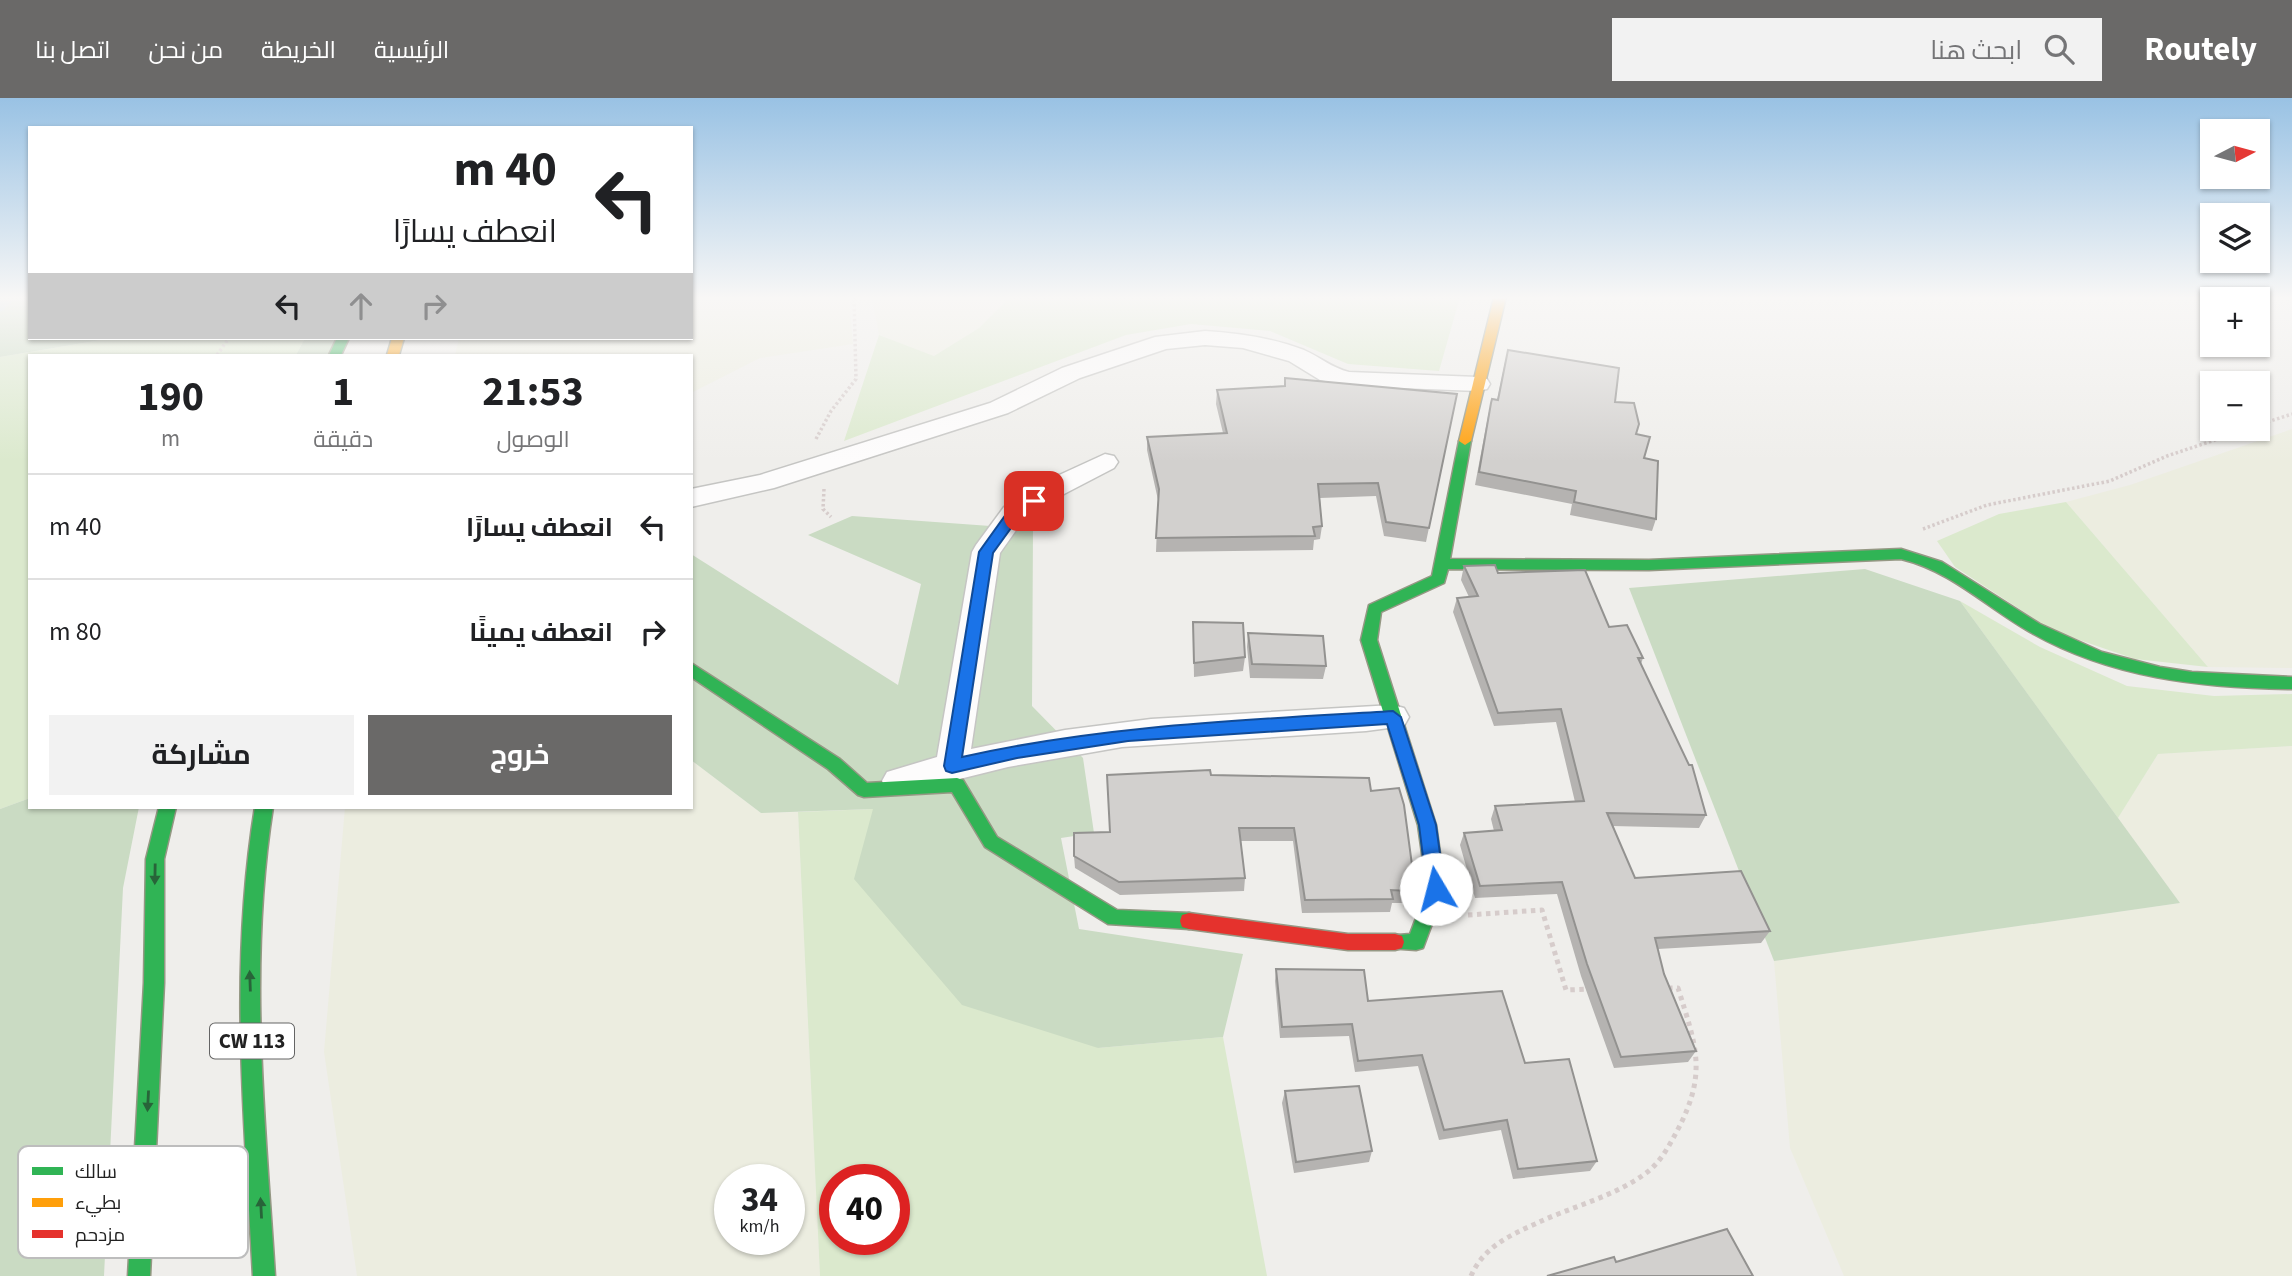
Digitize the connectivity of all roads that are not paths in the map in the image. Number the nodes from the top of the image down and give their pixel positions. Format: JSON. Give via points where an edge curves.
{"nodes":[{"id":1,"x":1132,"y":352,"type":"edge"},
{"id":2,"x":1285,"y":352,"type":"edge"},
{"id":3,"x":1486,"y":352,"type":"edge"},
{"id":4,"x":1478,"y":384,"type":"junction"},
{"id":5,"x":1105,"y":462,"type":"dead end"},
{"id":6,"x":693,"y":498,"type":"edge"},
{"id":7,"x":1442,"y":564,"type":"junction"},
{"id":8,"x":693,"y":670,"type":"edge"},
{"id":9,"x":2292,"y":683,"type":"edge"},
{"id":10,"x":1393,"y":717,"type":"junction"},
{"id":11,"x":952,"y":766,"type":"junction"},
{"id":12,"x":864,"y":790,"type":"junction"},
{"id":13,"x":167,"y":809,"type":"edge"},
{"id":14,"x":264,"y":809,"type":"edge"},
{"id":15,"x":146,"y":1146,"type":"edge"},
{"id":16,"x":140,"y":1258,"type":"edge"},
{"id":17,"x":139,"y":1276,"type":"edge"},
{"id":18,"x":264,"y":1276,"type":"edge"}],
"edges":[{"from":1,"to":6,"type":"street","via":[[1091,365],[999,408],[736,490]]},
{"from":2,"to":4,"type":"street","via":[[1329,375],[1349,379]]},
{"from":3,"to":4,"type":"main road"},
{"from":4,"to":7,"type":"main road"},
{"from":5,"to":11,"type":"street","via":[[1014,513],[986,552]]},
{"from":7,"to":9,"type":"main road","via":[[1649,565],[1908,555],[1957,577],[2051,638],[2090,655],[2152,674],[2210,683]]},
{"from":7,"to":10,"type":"main road","via":[[1439,579],[1374,609],[1369,640]]},
{"from":8,"to":12,"type":"main road","via":[[834,764]]},
{"from":10,"to":11,"type":"street","via":[[1128,735]]},
{"from":10,"to":12,"type":"main road","via":[[1427,825],[1436,889],[1416,942],[1348,943],[1196,921],[1114,918],[991,842],[957,785]]},
{"from":11,"to":12,"type":"street"},
{"from":13,"to":15,"type":"main road","one_way":true,"via":[[155,859]]},
{"from":18,"to":14,"type":"main road","number":"CW 113","one_way":true,"via":[[249,931]]},
{"from":16,"to":17,"type":"main road","one_way":true}]}
